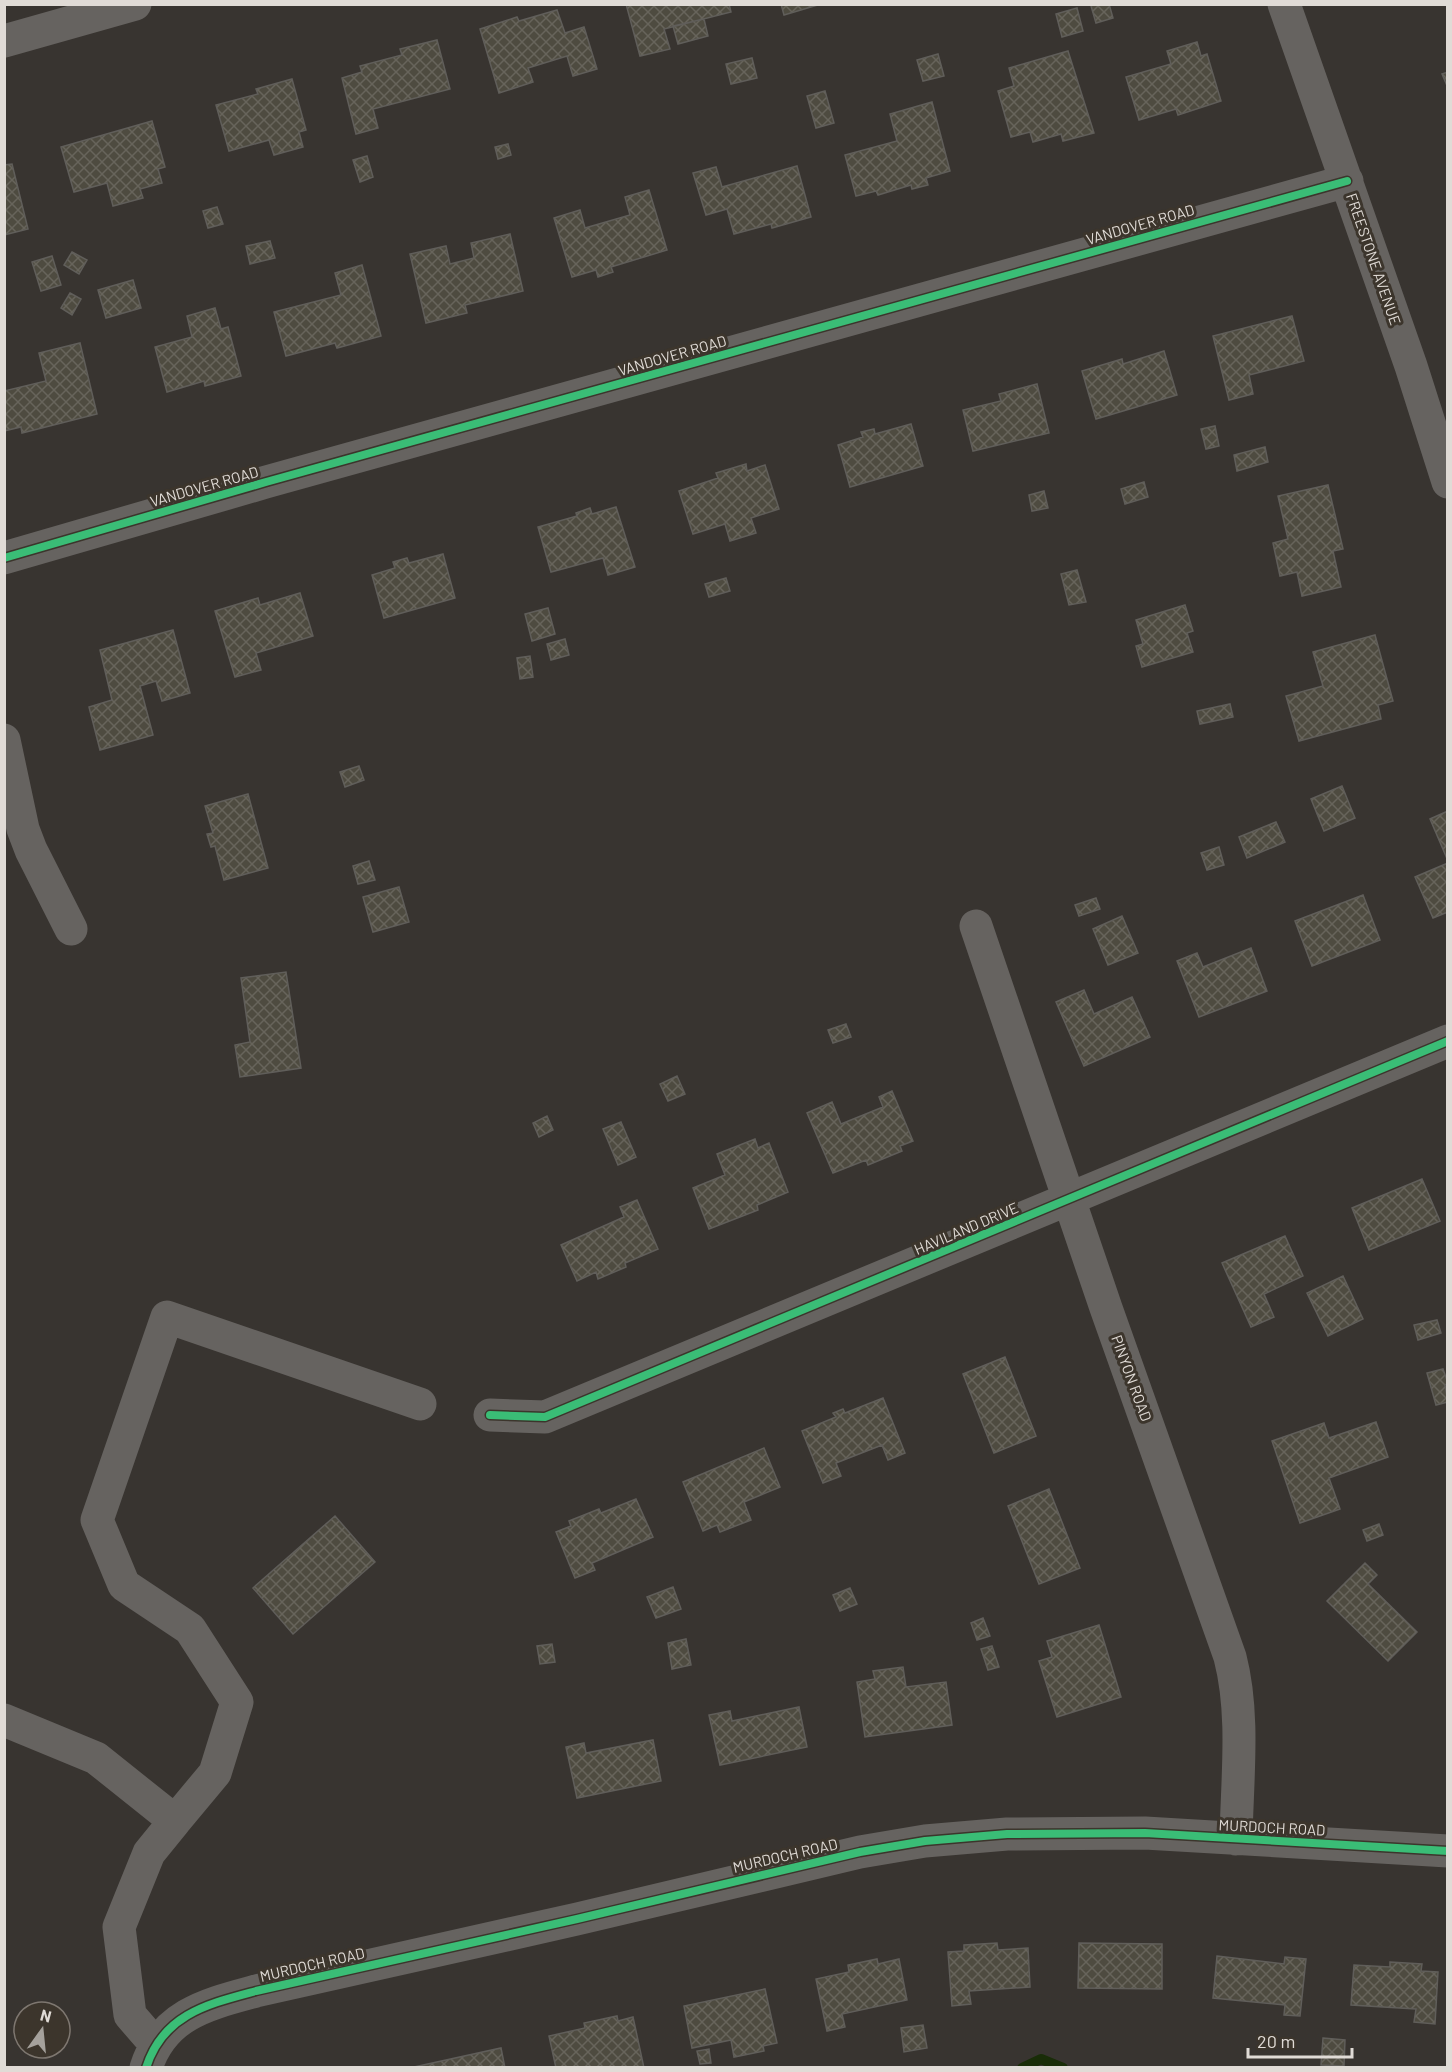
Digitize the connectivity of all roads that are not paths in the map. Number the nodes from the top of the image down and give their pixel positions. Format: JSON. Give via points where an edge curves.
{"nodes":[{"id":1,"x":135,"y":4,"type":"edge"},
{"id":2,"x":1284,"y":4,"type":"edge"},
{"id":3,"x":4,"y":41,"type":"edge"},
{"id":4,"x":1347,"y":181,"type":"junction"},
{"id":5,"x":1448,"y":482,"type":"edge"},
{"id":6,"x":4,"y":558,"type":"edge"},
{"id":7,"x":4,"y":740,"type":"edge"},
{"id":8,"x":976,"y":926,"type":"dead end"},
{"id":9,"x":71,"y":929,"type":"dead end"},
{"id":10,"x":1448,"y":1041,"type":"edge"},
{"id":11,"x":1070,"y":1199,"type":"junction"},
{"id":12,"x":420,"y":1404,"type":"dead end"},
{"id":13,"x":490,"y":1415,"type":"dead end"},
{"id":14,"x":4,"y":1720,"type":"edge"},
{"id":15,"x":175,"y":1821,"type":"junction"},
{"id":16,"x":1236,"y":1839,"type":"junction"},
{"id":17,"x":1448,"y":1851,"type":"edge"},
{"id":18,"x":151,"y":2056,"type":"edge"}],
"edges":[{"from":1,"to":3,"type":"street"},
{"from":2,"to":4,"type":"street","name":"FREESTONE AVENUE"},
{"from":4,"to":5,"type":"street","name":"FREESTONE AVENUE"},
{"from":4,"to":6,"type":"street","name":"VANDOVER ROAD"},
{"from":7,"to":9,"type":"street","via":[[22,829]]},
{"from":8,"to":11,"type":"street","name":"PINYON ROAD"},
{"from":10,"to":11,"type":"street","name":"HAVILAND DRIVE"},
{"from":11,"to":13,"type":"street","name":"HAVILAND DRIVE","via":[[545,1417]]},
{"from":11,"to":16,"type":"street","name":"PINYON ROAD","via":[[1230,1657],[1240,1714]]},
{"from":12,"to":15,"type":"street","via":[[167,1317],[97,1520],[124,1585],[190,1629],[237,1702],[215,1773]]},
{"from":14,"to":15,"type":"street","via":[[96,1758]]},
{"from":15,"to":18,"type":"street","via":[[149,1853],[119,1927],[130,2014]]},
{"from":16,"to":17,"type":"street","name":"MURDOCH ROAD"},
{"from":16,"to":18,"type":"street","name":"MURDOCH ROAD","via":[[1145,1833],[1007,1834],[925,1841],[860,1852],[204,2005],[171,2027]]}]}
